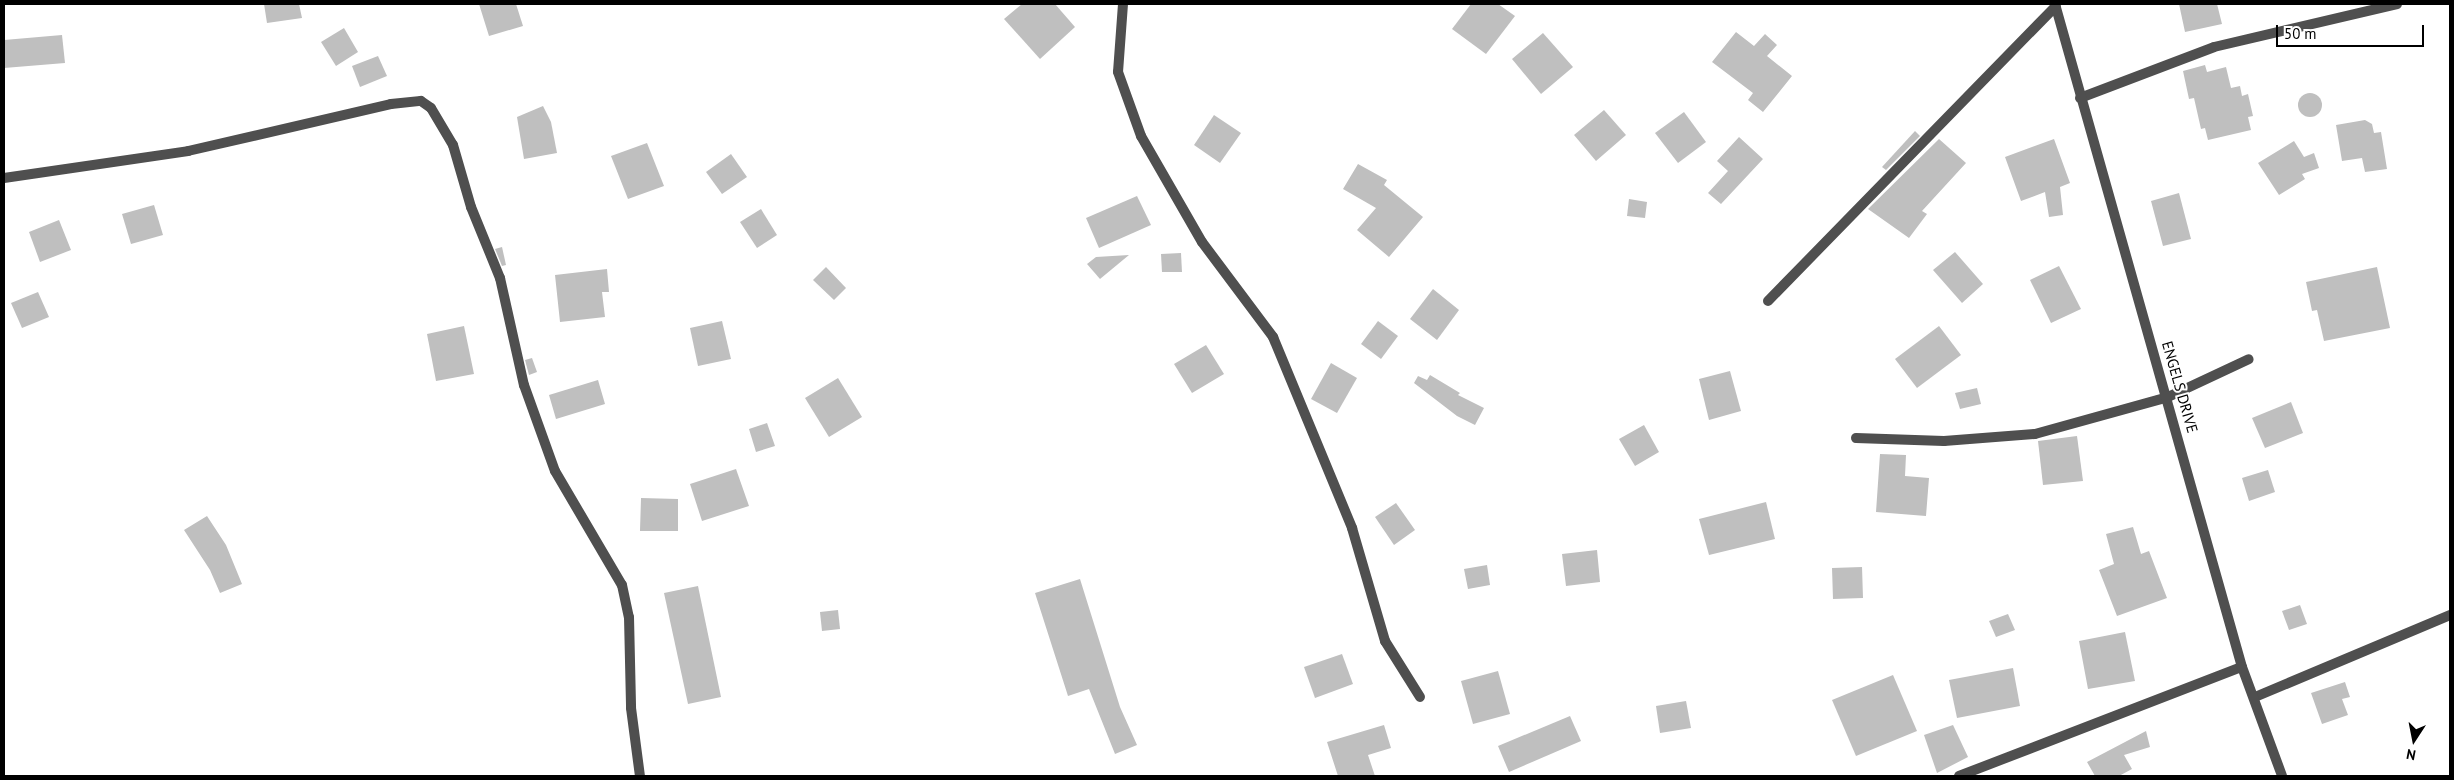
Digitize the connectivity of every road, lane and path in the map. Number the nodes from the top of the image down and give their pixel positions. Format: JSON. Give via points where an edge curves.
{"nodes":[{"id":1,"x":1123,"y":4,"type":"edge"},
{"id":2,"x":2397,"y":4,"type":"edge"},
{"id":3,"x":2055,"y":5,"type":"edge"},
{"id":4,"x":2080,"y":98,"type":"junction"},
{"id":5,"x":4,"y":178,"type":"edge"},
{"id":6,"x":1768,"y":301,"type":"dead end"},
{"id":7,"x":2249,"y":359,"type":"dead end"},
{"id":8,"x":2168,"y":397,"type":"junction"},
{"id":9,"x":1856,"y":438,"type":"dead end"},
{"id":10,"x":2450,"y":614,"type":"edge"},
{"id":11,"x":2242,"y":667,"type":"junction"},
{"id":12,"x":1420,"y":697,"type":"dead end"},
{"id":13,"x":2255,"y":698,"type":"junction"},
{"id":14,"x":640,"y":776,"type":"edge"},
{"id":15,"x":1958,"y":776,"type":"edge"},
{"id":16,"x":2282,"y":776,"type":"edge"}],
"edges":[{"from":1,"to":12,"type":"street","via":[[1118,72],[1141,136],[1202,242],[1273,337],[1352,528],[1385,641]]},
{"from":2,"to":4,"type":"street","via":[[2214,46]]},
{"from":3,"to":4,"type":"street","name":"ENGELS DRIVE"},
{"from":3,"to":6,"type":"street"},
{"from":4,"to":8,"type":"street","name":"ENGELS DRIVE"},
{"from":5,"to":14,"type":"street","via":[[188,152],[391,104],[421,101],[431,108],[453,144],[471,206],[500,278],[524,385],[555,471],[622,585],[628,617],[630,708]]},
{"from":7,"to":8,"type":"street"},
{"from":8,"to":9,"type":"street","via":[[2035,434],[1944,441]]},
{"from":8,"to":11,"type":"street","name":"ENGELS DRIVE"},
{"from":10,"to":13,"type":"street"},
{"from":11,"to":13,"type":"street","name":"ENGELS DRIVE"},
{"from":11,"to":15,"type":"street"},
{"from":13,"to":16,"type":"street","name":"ENGELS DRIVE"}]}
